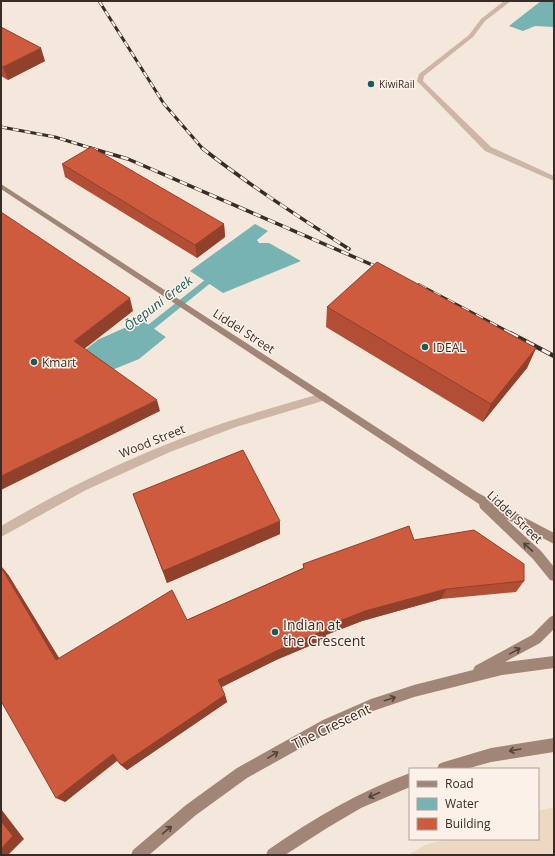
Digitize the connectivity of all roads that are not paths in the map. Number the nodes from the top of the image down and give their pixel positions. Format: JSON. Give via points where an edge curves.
{"nodes":[{"id":1,"x":508,"y":1,"type":"edge"},
{"id":2,"x":554,"y":179,"type":"edge"},
{"id":3,"x":1,"y":186,"type":"edge"},
{"id":4,"x":323,"y":397,"type":"junction"},
{"id":5,"x":474,"y":496,"type":"junction"},
{"id":6,"x":1,"y":532,"type":"edge"},
{"id":7,"x":554,"y":539,"type":"edge"},
{"id":8,"x":554,"y":576,"type":"edge"},
{"id":9,"x":554,"y":621,"type":"edge"},
{"id":10,"x":554,"y":662,"type":"edge"},
{"id":11,"x":468,"y":676,"type":"junction"},
{"id":12,"x":554,"y":745,"type":"edge"},
{"id":13,"x":447,"y":768,"type":"edge"},
{"id":14,"x":409,"y":780,"type":"edge"},
{"id":15,"x":138,"y":855,"type":"edge"},
{"id":16,"x":273,"y":855,"type":"edge"}],
"edges":[{"from":1,"to":2,"type":"street","via":[[483,20],[471,36],[421,75],[420,81],[488,149]]},
{"from":3,"to":4,"type":"street","name":"Liddel Street"},
{"from":4,"to":5,"type":"street","name":"Liddel Street"},
{"from":4,"to":6,"type":"street","name":"Wood Street","via":[[224,427],[115,470]]},
{"from":5,"to":7,"type":"street","name":"Liddel Street"},
{"from":8,"to":5,"type":"street","name":"Liddel Street","one_way":true,"via":[[537,555]]},
{"from":11,"to":9,"type":"street","one_way":true,"via":[[536,639]]},
{"from":10,"to":11,"type":"street","name":"The Crescent"},
{"from":15,"to":11,"type":"street","name":"The Crescent","one_way":true,"via":[[191,810],[242,773],[281,750],[371,705]]},
{"from":12,"to":13,"type":"street","one_way":true,"via":[[492,755]]},
{"from":14,"to":16,"type":"street","one_way":true,"via":[[351,806],[311,828]]}]}
